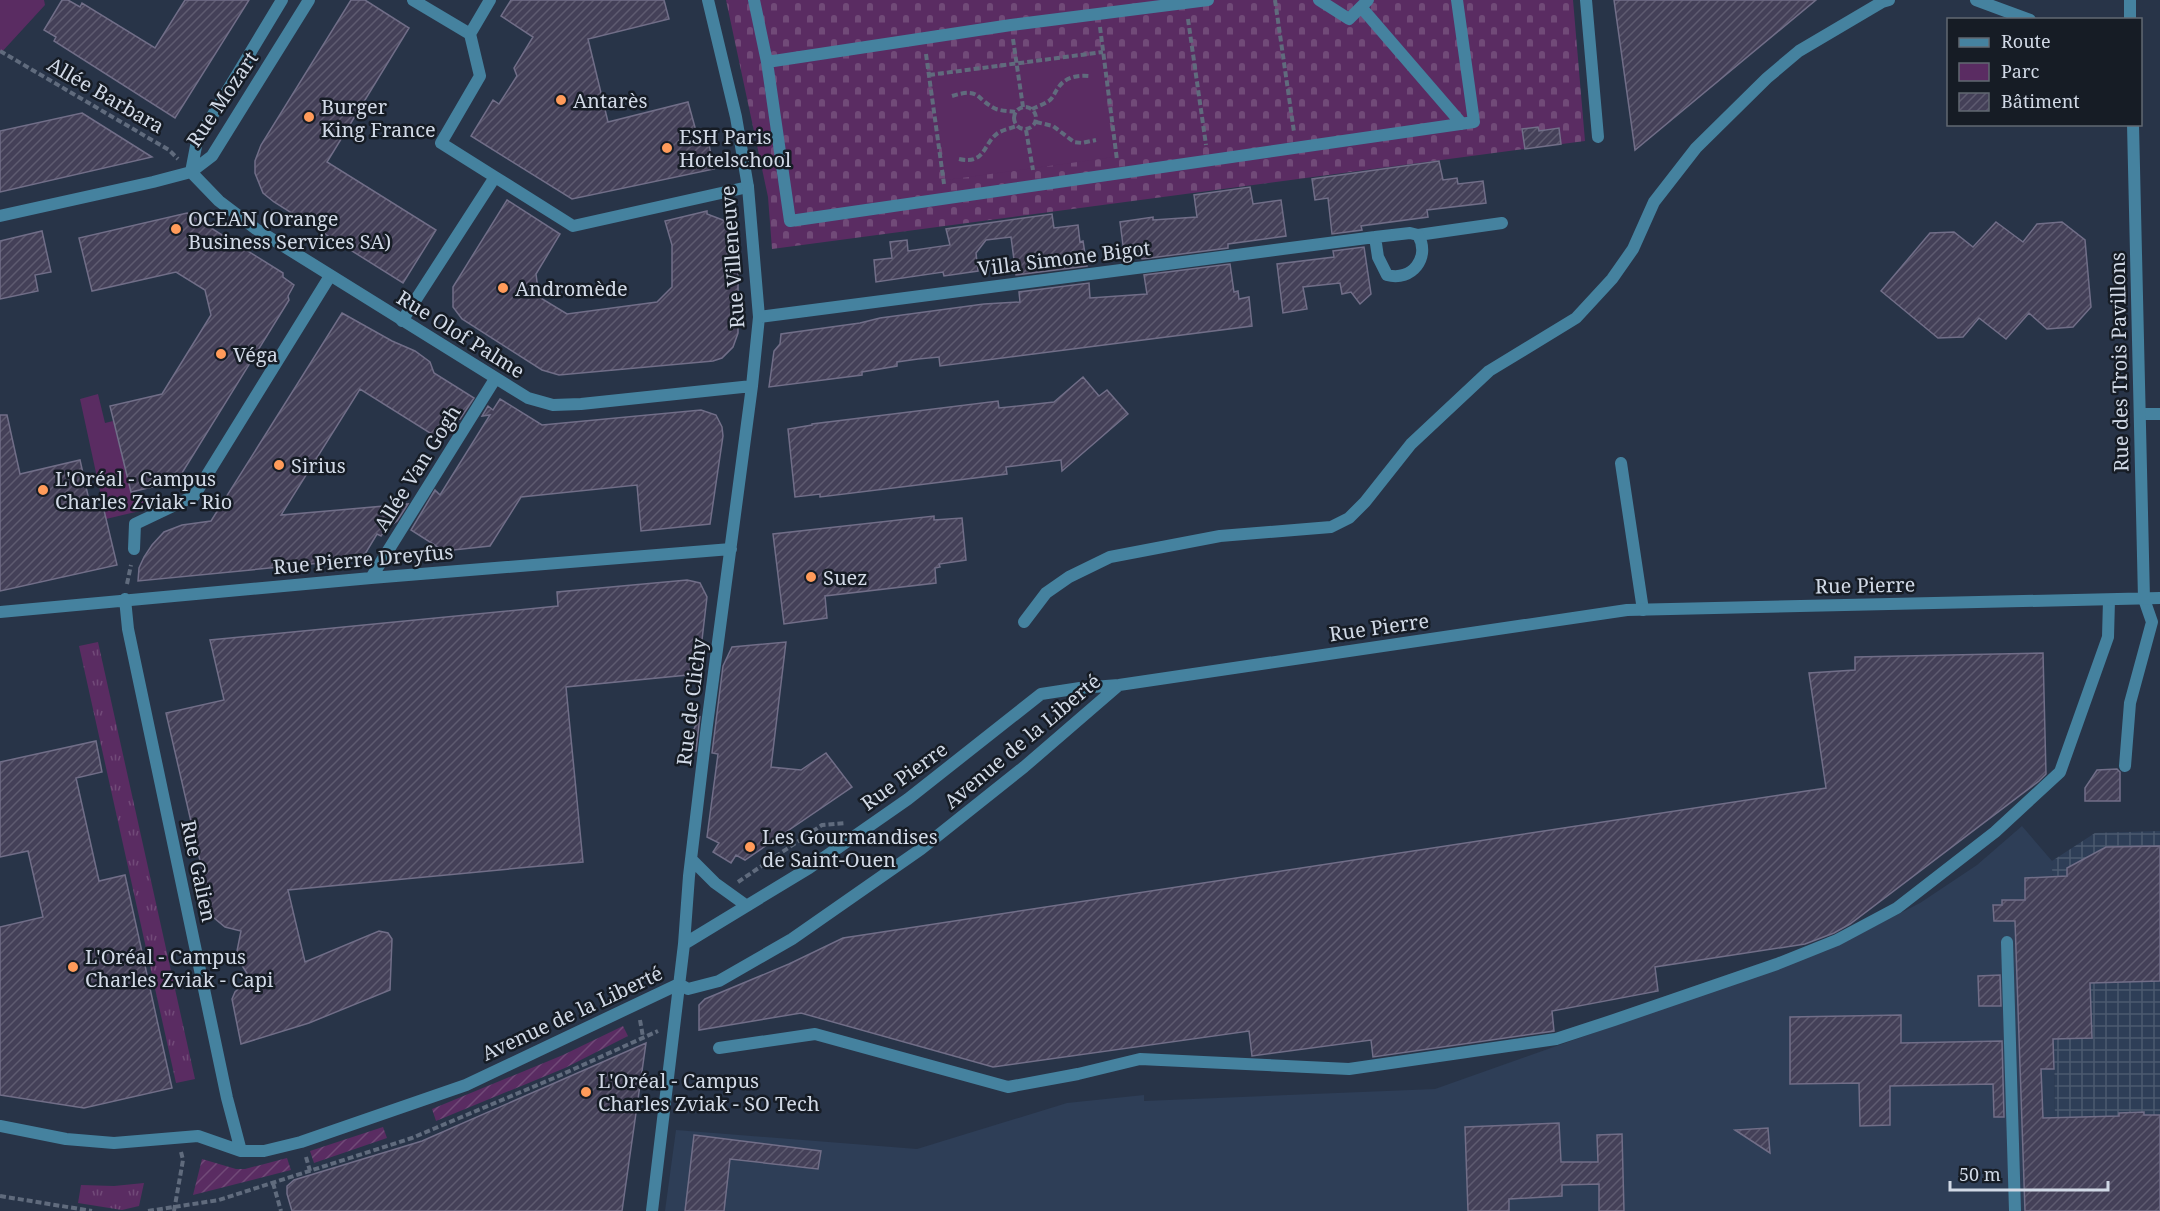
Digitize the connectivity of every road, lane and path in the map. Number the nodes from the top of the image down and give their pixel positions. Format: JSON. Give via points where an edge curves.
{"nodes":[{"id":1,"x":282,"y":0,"type":"edge"},
{"id":2,"x":309,"y":0,"type":"edge"},
{"id":3,"x":413,"y":0,"type":"edge"},
{"id":4,"x":490,"y":0,"type":"edge"},
{"id":5,"x":708,"y":0,"type":"edge"},
{"id":6,"x":754,"y":0,"type":"edge"},
{"id":7,"x":1208,"y":0,"type":"edge"},
{"id":8,"x":1275,"y":0,"type":"edge"},
{"id":9,"x":1319,"y":0,"type":"edge"},
{"id":10,"x":1457,"y":0,"type":"edge"},
{"id":11,"x":1586,"y":0,"type":"edge"},
{"id":12,"x":1888,"y":0,"type":"edge"},
{"id":13,"x":1976,"y":0,"type":"edge"},
{"id":14,"x":2130,"y":0,"type":"edge"},
{"id":15,"x":1186,"y":3,"type":"junction"},
{"id":16,"x":1365,"y":4,"type":"edge"},
{"id":17,"x":1098,"y":14,"type":"junction"},
{"id":18,"x":2025,"y":18,"type":"edge"},
{"id":19,"x":2130,"y":18,"type":"edge"},
{"id":20,"x":1011,"y":25,"type":"junction"},
{"id":21,"x":470,"y":34,"type":"junction"},
{"id":22,"x":924,"y":39,"type":"junction"},
{"id":23,"x":0,"y":51,"type":"edge"},
{"id":24,"x":1103,"y":52,"type":"junction"},
{"id":25,"x":767,"y":62,"type":"junction"},
{"id":26,"x":1016,"y":64,"type":"junction"},
{"id":27,"x":929,"y":75,"type":"junction"},
{"id":28,"x":1089,"y":76,"type":"dead end"},
{"id":29,"x":952,"y":96,"type":"dead end"},
{"id":30,"x":1023,"y":107,"type":"junction"},
{"id":31,"x":1032,"y":109,"type":"junction"},
{"id":32,"x":1015,"y":112,"type":"junction"},
{"id":33,"x":1036,"y":122,"type":"junction"},
{"id":34,"x":1462,"y":124,"type":"junction"},
{"id":35,"x":1017,"y":126,"type":"junction"},
{"id":36,"x":2133,"y":126,"type":"edge"},
{"id":37,"x":1026,"y":130,"type":"junction"},
{"id":38,"x":1598,"y":137,"type":"dead end"},
{"id":39,"x":1096,"y":140,"type":"dead end"},
{"id":40,"x":1296,"y":148,"type":"junction"},
{"id":41,"x":959,"y":159,"type":"dead end"},
{"id":42,"x":1208,"y":161,"type":"junction"},
{"id":43,"x":191,"y":172,"type":"junction"},
{"id":44,"x":1119,"y":174,"type":"junction"},
{"id":45,"x":495,"y":177,"type":"junction"},
{"id":46,"x":1036,"y":185,"type":"junction"},
{"id":47,"x":748,"y":187,"type":"junction"},
{"id":48,"x":946,"y":198,"type":"junction"},
{"id":49,"x":0,"y":216,"type":"edge"},
{"id":50,"x":1502,"y":223,"type":"dead end"},
{"id":51,"x":1418,"y":235,"type":"junction"},
{"id":52,"x":1375,"y":237,"type":"junction"},
{"id":53,"x":330,"y":276,"type":"junction"},
{"id":54,"x":759,"y":317,"type":"junction"},
{"id":55,"x":402,"y":321,"type":"junction"},
{"id":56,"x":495,"y":379,"type":"junction"},
{"id":57,"x":752,"y":386,"type":"junction"},
{"id":58,"x":2140,"y":414,"type":"junction"},
{"id":59,"x":2160,"y":414,"type":"edge"},
{"id":60,"x":1621,"y":464,"type":"dead end"},
{"id":61,"x":134,"y":549,"type":"joint"},
{"id":62,"x":730,"y":549,"type":"junction"},
{"id":63,"x":371,"y":578,"type":"junction"},
{"id":64,"x":2160,"y":598,"type":"edge"},
{"id":65,"x":125,"y":599,"type":"junction"},
{"id":66,"x":2144,"y":599,"type":"junction"},
{"id":67,"x":2109,"y":600,"type":"junction"},
{"id":68,"x":1643,"y":610,"type":"junction"},
{"id":69,"x":0,"y":612,"type":"edge"},
{"id":70,"x":1024,"y":622,"type":"dead end"},
{"id":71,"x":1119,"y":685,"type":"junction"},
{"id":72,"x":2125,"y":766,"type":"dead end"},
{"id":73,"x":847,"y":823,"type":"dead end"},
{"id":74,"x":691,"y":859,"type":"junction"},
{"id":75,"x":725,"y":890,"type":"junction"},
{"id":76,"x":747,"y":906,"type":"junction"},
{"id":77,"x":2007,"y":942,"type":"dead end"},
{"id":78,"x":684,"y":944,"type":"junction"},
{"id":79,"x":679,"y":984,"type":"junction"},
{"id":80,"x":675,"y":1024,"type":"junction"},
{"id":81,"x":719,"y":1048,"type":"dead end"},
{"id":82,"x":0,"y":1126,"type":"edge"},
{"id":83,"x":177,"y":1137,"type":"junction"},
{"id":84,"x":241,"y":1151,"type":"junction"},
{"id":85,"x":273,"y":1183,"type":"junction"},
{"id":86,"x":0,"y":1196,"type":"edge"},
{"id":87,"x":174,"y":1209,"type":"edge"},
{"id":88,"x":92,"y":1211,"type":"edge"},
{"id":89,"x":148,"y":1211,"type":"edge"},
{"id":90,"x":280,"y":1211,"type":"edge"},
{"id":91,"x":652,"y":1211,"type":"edge"},
{"id":92,"x":2015,"y":1211,"type":"edge"}],
"edges":[{"from":1,"to":43,"type":"street","via":[[197,141]]},
{"from":2,"to":43,"type":"street","name":"Rue Mozart","via":[[212,156]]},
{"from":3,"to":21,"type":"street"},
{"from":4,"to":21,"type":"street"},
{"from":5,"to":47,"type":"street","name":"Rue Villeneuve"},
{"from":6,"to":25,"type":"street"},
{"from":7,"to":15,"type":"street"},
{"from":8,"to":40,"type":"path"},
{"from":9,"to":16,"type":"street","via":[[1349,19]]},
{"from":10,"to":34,"type":"street","via":[[1474,122]]},
{"from":11,"to":38,"type":"street"},
{"from":12,"to":70,"type":"street","via":[[1799,51],[1767,78],[1696,148],[1654,201],[1633,249],[1612,279],[1576,318],[1489,371],[1411,444],[1349,518],[1331,527],[1220,536],[1110,557],[1046,593]]},
{"from":13,"to":18,"type":"street"},
{"from":14,"to":19,"type":"street"},
{"from":15,"to":17,"type":"street"},
{"from":15,"to":42,"type":"path"},
{"from":16,"to":34,"type":"street"},
{"from":17,"to":20,"type":"street"},
{"from":17,"to":24,"type":"path"},
{"from":20,"to":22,"type":"street"},
{"from":20,"to":26,"type":"path"},
{"from":21,"to":45,"type":"street","via":[[480,76],[441,143]]},
{"from":22,"to":25,"type":"street"},
{"from":22,"to":27,"type":"path"},
{"from":23,"to":43,"type":"path","name":"Allée Barbara","via":[[169,150]]},
{"from":24,"to":26,"type":"path"},
{"from":24,"to":44,"type":"path"},
{"from":25,"to":48,"type":"street","via":[[790,221]]},
{"from":26,"to":27,"type":"path"},
{"from":26,"to":30,"type":"path"},
{"from":27,"to":48,"type":"path"},
{"from":28,"to":31,"type":"path","via":[[1071,77],[1048,101]]},
{"from":29,"to":32,"type":"path","via":[[974,94],[995,109]]},
{"from":30,"to":31,"type":"path"},
{"from":30,"to":32,"type":"path"},
{"from":31,"to":33,"type":"path"},
{"from":32,"to":35,"type":"path"},
{"from":33,"to":37,"type":"path"},
{"from":33,"to":39,"type":"path","via":[[1053,126],[1074,142]]},
{"from":34,"to":40,"type":"street"},
{"from":35,"to":37,"type":"path"},
{"from":35,"to":41,"type":"path","via":[[997,134],[974,159]]},
{"from":36,"to":58,"type":"street","name":"Rue des Trois Pavillons"},
{"from":37,"to":46,"type":"path"},
{"from":40,"to":42,"type":"street"},
{"from":42,"to":44,"type":"street"},
{"from":43,"to":49,"type":"street","name":"Rue Mozart"},
{"from":43,"to":53,"type":"street","name":"Rue Olof Palme","via":[[219,201],[256,229]]},
{"from":44,"to":46,"type":"street"},
{"from":45,"to":47,"type":"street","via":[[573,226]]},
{"from":45,"to":55,"type":"street"},
{"from":46,"to":48,"type":"street"},
{"from":47,"to":54,"type":"street","name":"Rue Villeneuve"},
{"from":50,"to":51,"type":"street","name":"Villa Simone Bigot"},
{"from":51,"to":52,"type":"street","name":"Villa Simone Bigot"},
{"from":51,"to":52,"type":"street","via":[[1422,242],[1419,261],[1414,269],[1398,278],[1387,275],[1381,267]]},
{"from":52,"to":54,"type":"street","name":"Villa Simone Bigot"},
{"from":53,"to":55,"type":"street","name":"Rue Olof Palme"},
{"from":53,"to":61,"type":"street","via":[[194,496],[135,524]]},
{"from":54,"to":57,"type":"street","name":"Rue Villeneuve"},
{"from":55,"to":56,"type":"street","name":"Rue Olof Palme"},
{"from":56,"to":57,"type":"street","name":"Rue Olof Palme","via":[[528,398],[553,405]]},
{"from":56,"to":63,"type":"street","name":"Allée Van Gogh"},
{"from":57,"to":62,"type":"street","name":"Rue Villeneuve"},
{"from":58,"to":59,"type":"street"},
{"from":58,"to":66,"type":"street","name":"Rue des Trois Pavillons"},
{"from":60,"to":68,"type":"street"},
{"from":61,"to":65,"type":"path"},
{"from":62,"to":63,"type":"street","name":"Rue Pierre Dreyfus"},
{"from":62,"to":74,"type":"street","name":"Rue de Clichy"},
{"from":63,"to":65,"type":"street","name":"Rue Pierre Dreyfus"},
{"from":64,"to":66,"type":"street","name":"Rue Pierre"},
{"from":65,"to":69,"type":"street","name":"Rue Pierre Dreyfus"},
{"from":65,"to":84,"type":"street","name":"Rue Galien","via":[[225,1090]]},
{"from":66,"to":67,"type":"street","name":"Rue Pierre"},
{"from":66,"to":72,"type":"street","name":"Rue des Trois Pavillons","via":[[2152,622],[2130,703]]},
{"from":67,"to":68,"type":"street","name":"Rue Pierre"},
{"from":67,"to":81,"type":"street","via":[[2108,637],[2060,772],[1995,832],[1897,908],[1837,940],[1557,1039],[1349,1070],[1140,1059],[1008,1087],[815,1034]]},
{"from":68,"to":71,"type":"street","name":"Rue Pierre"},
{"from":71,"to":76,"type":"street","name":"Rue Pierre","via":[[1041,694],[908,799]]},
{"from":71,"to":79,"type":"street","name":"Avenue de la Liberté","via":[[921,849],[792,939],[719,981],[687,989]]},
{"from":73,"to":75,"type":"path","via":[[822,825]]},
{"from":74,"to":75,"type":"street"},
{"from":74,"to":78,"type":"street","name":"Rue de Clichy"},
{"from":75,"to":76,"type":"street"},
{"from":76,"to":78,"type":"street","name":"Rue Pierre"},
{"from":77,"to":92,"type":"street"},
{"from":78,"to":79,"type":"street","name":"Rue de Clichy"},
{"from":79,"to":80,"type":"street","name":"Rue de Clichy"},
{"from":79,"to":84,"type":"street","name":"Avenue de la Liberté","via":[[466,1085],[301,1142],[264,1151]]},
{"from":80,"to":85,"type":"path","via":[[412,1138]]},
{"from":80,"to":91,"type":"street","name":"Rue de Clichy"},
{"from":82,"to":83,"type":"street","via":[[66,1139],[114,1143]]},
{"from":83,"to":84,"type":"street","via":[[198,1136]]},
{"from":83,"to":87,"type":"path","via":[[183,1160]]},
{"from":85,"to":87,"type":"path"},
{"from":85,"to":90,"type":"path"},
{"from":86,"to":88,"type":"path"},
{"from":87,"to":89,"type":"path"}]}
